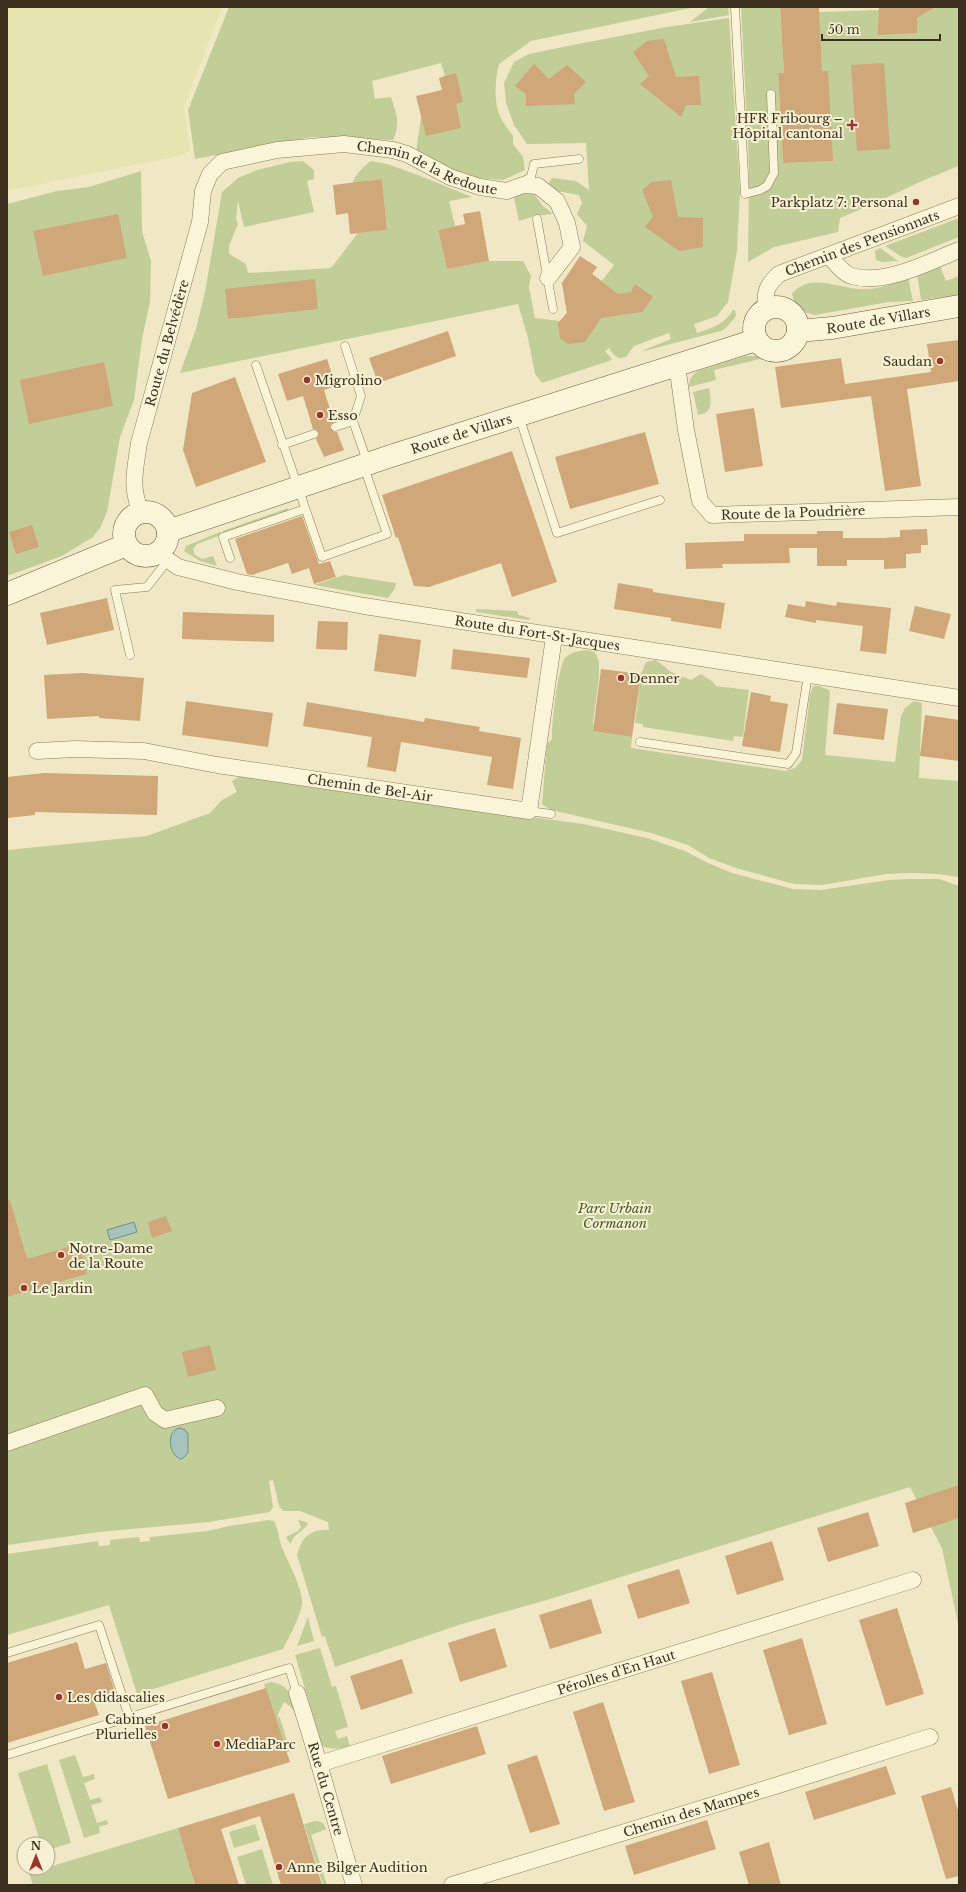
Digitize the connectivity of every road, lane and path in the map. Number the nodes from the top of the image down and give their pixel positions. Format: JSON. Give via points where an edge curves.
{"nodes":[{"id":1,"x":735,"y":7,"type":"edge"},
{"id":2,"x":771,"y":94,"type":"dead end"},
{"id":3,"x":579,"y":159,"type":"dead end"},
{"id":4,"x":210,"y":174,"type":"joint"},
{"id":5,"x":508,"y":191,"type":"junction"},
{"id":6,"x":959,"y":206,"type":"edge"},
{"id":7,"x":537,"y":219,"type":"dead end"},
{"id":8,"x":959,"y":250,"type":"edge"},
{"id":9,"x":829,"y":256,"type":"junction"},
{"id":10,"x":548,"y":278,"type":"junction"},
{"id":11,"x":959,"y":306,"type":"edge"},
{"id":12,"x":553,"y":309,"type":"dead end"},
{"id":13,"x":766,"y":309,"type":"junction"},
{"id":14,"x":798,"y":331,"type":"junction"},
{"id":15,"x":756,"y":340,"type":"junction"},
{"id":16,"x":345,"y":346,"type":"dead end"},
{"id":17,"x":256,"y":365,"type":"dead end"},
{"id":18,"x":675,"y":366,"type":"junction"},
{"id":19,"x":519,"y":416,"type":"junction"},
{"id":20,"x":353,"y":421,"type":"junction"},
{"id":21,"x":336,"y":427,"type":"dead end"},
{"id":22,"x":314,"y":434,"type":"dead end"},
{"id":23,"x":282,"y":445,"type":"junction"},
{"id":24,"x":366,"y":465,"type":"junction"},
{"id":25,"x":297,"y":489,"type":"junction"},
{"id":26,"x":660,"y":500,"type":"dead end"},
{"id":27,"x":959,"y":508,"type":"edge"},
{"id":28,"x":305,"y":509,"type":"junction"},
{"id":29,"x":141,"y":513,"type":"junction"},
{"id":30,"x":168,"y":531,"type":"junction"},
{"id":31,"x":126,"y":545,"type":"junction"},
{"id":32,"x":163,"y":557,"type":"junction"},
{"id":33,"x":230,"y":558,"type":"dead end"},
{"id":34,"x":7,"y":593,"type":"edge"},
{"id":35,"x":554,"y":637,"type":"junction"},
{"id":36,"x":130,"y":655,"type":"dead end"},
{"id":37,"x":808,"y":674,"type":"junction"},
{"id":38,"x":959,"y":698,"type":"edge"},
{"id":39,"x":640,"y":742,"type":"dead end"},
{"id":40,"x":37,"y":751,"type":"dead end"},
{"id":41,"x":529,"y":811,"type":"junction"},
{"id":42,"x":551,"y":814,"type":"dead end"},
{"id":43,"x":217,"y":1408,"type":"dead end"},
{"id":44,"x":7,"y":1443,"type":"edge"},
{"id":45,"x":913,"y":1580,"type":"dead end"},
{"id":46,"x":7,"y":1653,"type":"edge"},
{"id":47,"x":297,"y":1693,"type":"joint"},
{"id":48,"x":128,"y":1717,"type":"junction"},
{"id":49,"x":930,"y":1737,"type":"dead end"},
{"id":50,"x":7,"y":1755,"type":"edge"},
{"id":51,"x":319,"y":1764,"type":"junction"},
{"id":52,"x":354,"y":1885,"type":"edge"},
{"id":53,"x":452,"y":1885,"type":"edge"}],
"edges":[{"from":1,"to":2,"type":"lane","via":[[745,194],[767,186],[774,173]]},
{"from":3,"to":5,"type":"lane","via":[[534,164],[531,177]]},
{"from":4,"to":5,"type":"street","name":"Chemin de la Redoute","via":[[222,162],[277,150],[344,144],[407,154],[450,177],[480,187]]},
{"from":4,"to":29,"type":"street","name":"Route du Belvédère","via":[[203,191],[200,222],[139,443],[133,481],[135,498]]},
{"from":5,"to":10,"type":"street","name":"Chemin de la Redoute","via":[[523,185],[538,186],[557,201],[567,223],[572,247]]},
{"from":6,"to":9,"type":"street","name":"Chemin des Pensionnats"},
{"from":7,"to":10,"type":"lane"},
{"from":8,"to":9,"type":"street","via":[[911,269],[876,279],[850,276]]},
{"from":9,"to":13,"type":"street","name":"Chemin des Pensionnats","via":[[779,274],[764,295]]},
{"from":10,"to":12,"type":"lane"},
{"from":11,"to":14,"type":"main road","name":"Route de Villars","via":[[832,328]]},
{"from":13,"to":14,"type":"main road","via":[[778,306],[787,310],[795,318]]},
{"from":13,"to":15,"type":"main road","via":[[759,313],[754,321],[753,332]]},
{"from":14,"to":15,"type":"main road","via":[[791,345],[778,351],[768,350]]},
{"from":15,"to":18,"type":"main road","name":"Route de Villars"},
{"from":16,"to":20,"type":"lane","via":[[361,396]]},
{"from":17,"to":23,"type":"lane"},
{"from":18,"to":19,"type":"main road","name":"Route de Villars"},
{"from":18,"to":27,"type":"street","name":"Route de la Poudrière","via":[[700,501],[712,515]]},
{"from":19,"to":24,"type":"main road","name":"Route de Villars"},
{"from":19,"to":26,"type":"lane","via":[[557,533]]},
{"from":20,"to":21,"type":"lane"},
{"from":20,"to":24,"type":"lane"},
{"from":22,"to":23,"type":"lane"},
{"from":23,"to":25,"type":"lane"},
{"from":24,"to":25,"type":"main road","name":"Route de Villars"},
{"from":24,"to":28,"type":"lane","via":[[387,534],[319,558]]},
{"from":25,"to":28,"type":"lane"},
{"from":25,"to":30,"type":"main road","name":"Route de Villars"},
{"from":28,"to":33,"type":"lane","via":[[223,537]]},
{"from":29,"to":30,"type":"main road","via":[[155,514],[166,524]]},
{"from":29,"to":31,"type":"main road","via":[[132,517],[126,525]]},
{"from":30,"to":32,"type":"main road"},
{"from":31,"to":32,"type":"main road","via":[[140,556]]},
{"from":31,"to":34,"type":"main road"},
{"from":32,"to":35,"type":"street","name":"Route du Fort-St-Jacques","via":[[178,567],[238,582],[364,606]]},
{"from":32,"to":36,"type":"lane","via":[[147,587],[115,590]]},
{"from":35,"to":37,"type":"street","name":"Route du Fort-St-Jacques"},
{"from":35,"to":41,"type":"street"},
{"from":37,"to":38,"type":"street","name":"Route du Fort-St-Jacques"},
{"from":37,"to":39,"type":"lane","via":[[796,753],[788,764]]},
{"from":40,"to":41,"type":"street","name":"Chemin de Bel-Air","via":[[144,751],[225,766]]},
{"from":41,"to":42,"type":"lane"},
{"from":43,"to":44,"type":"street","via":[[165,1420],[155,1413],[145,1395]]},
{"from":45,"to":51,"type":"street","name":"Pérolles d'En Haut"},
{"from":46,"to":48,"type":"lane","via":[[99,1625]]},
{"from":47,"to":48,"type":"lane","via":[[289,1668]]},
{"from":47,"to":51,"type":"street","name":"Rue du Centre"},
{"from":48,"to":50,"type":"lane"},
{"from":49,"to":53,"type":"street","name":"Chemin des Mampes"},
{"from":51,"to":52,"type":"street","name":"Rue du Centre"}]}
